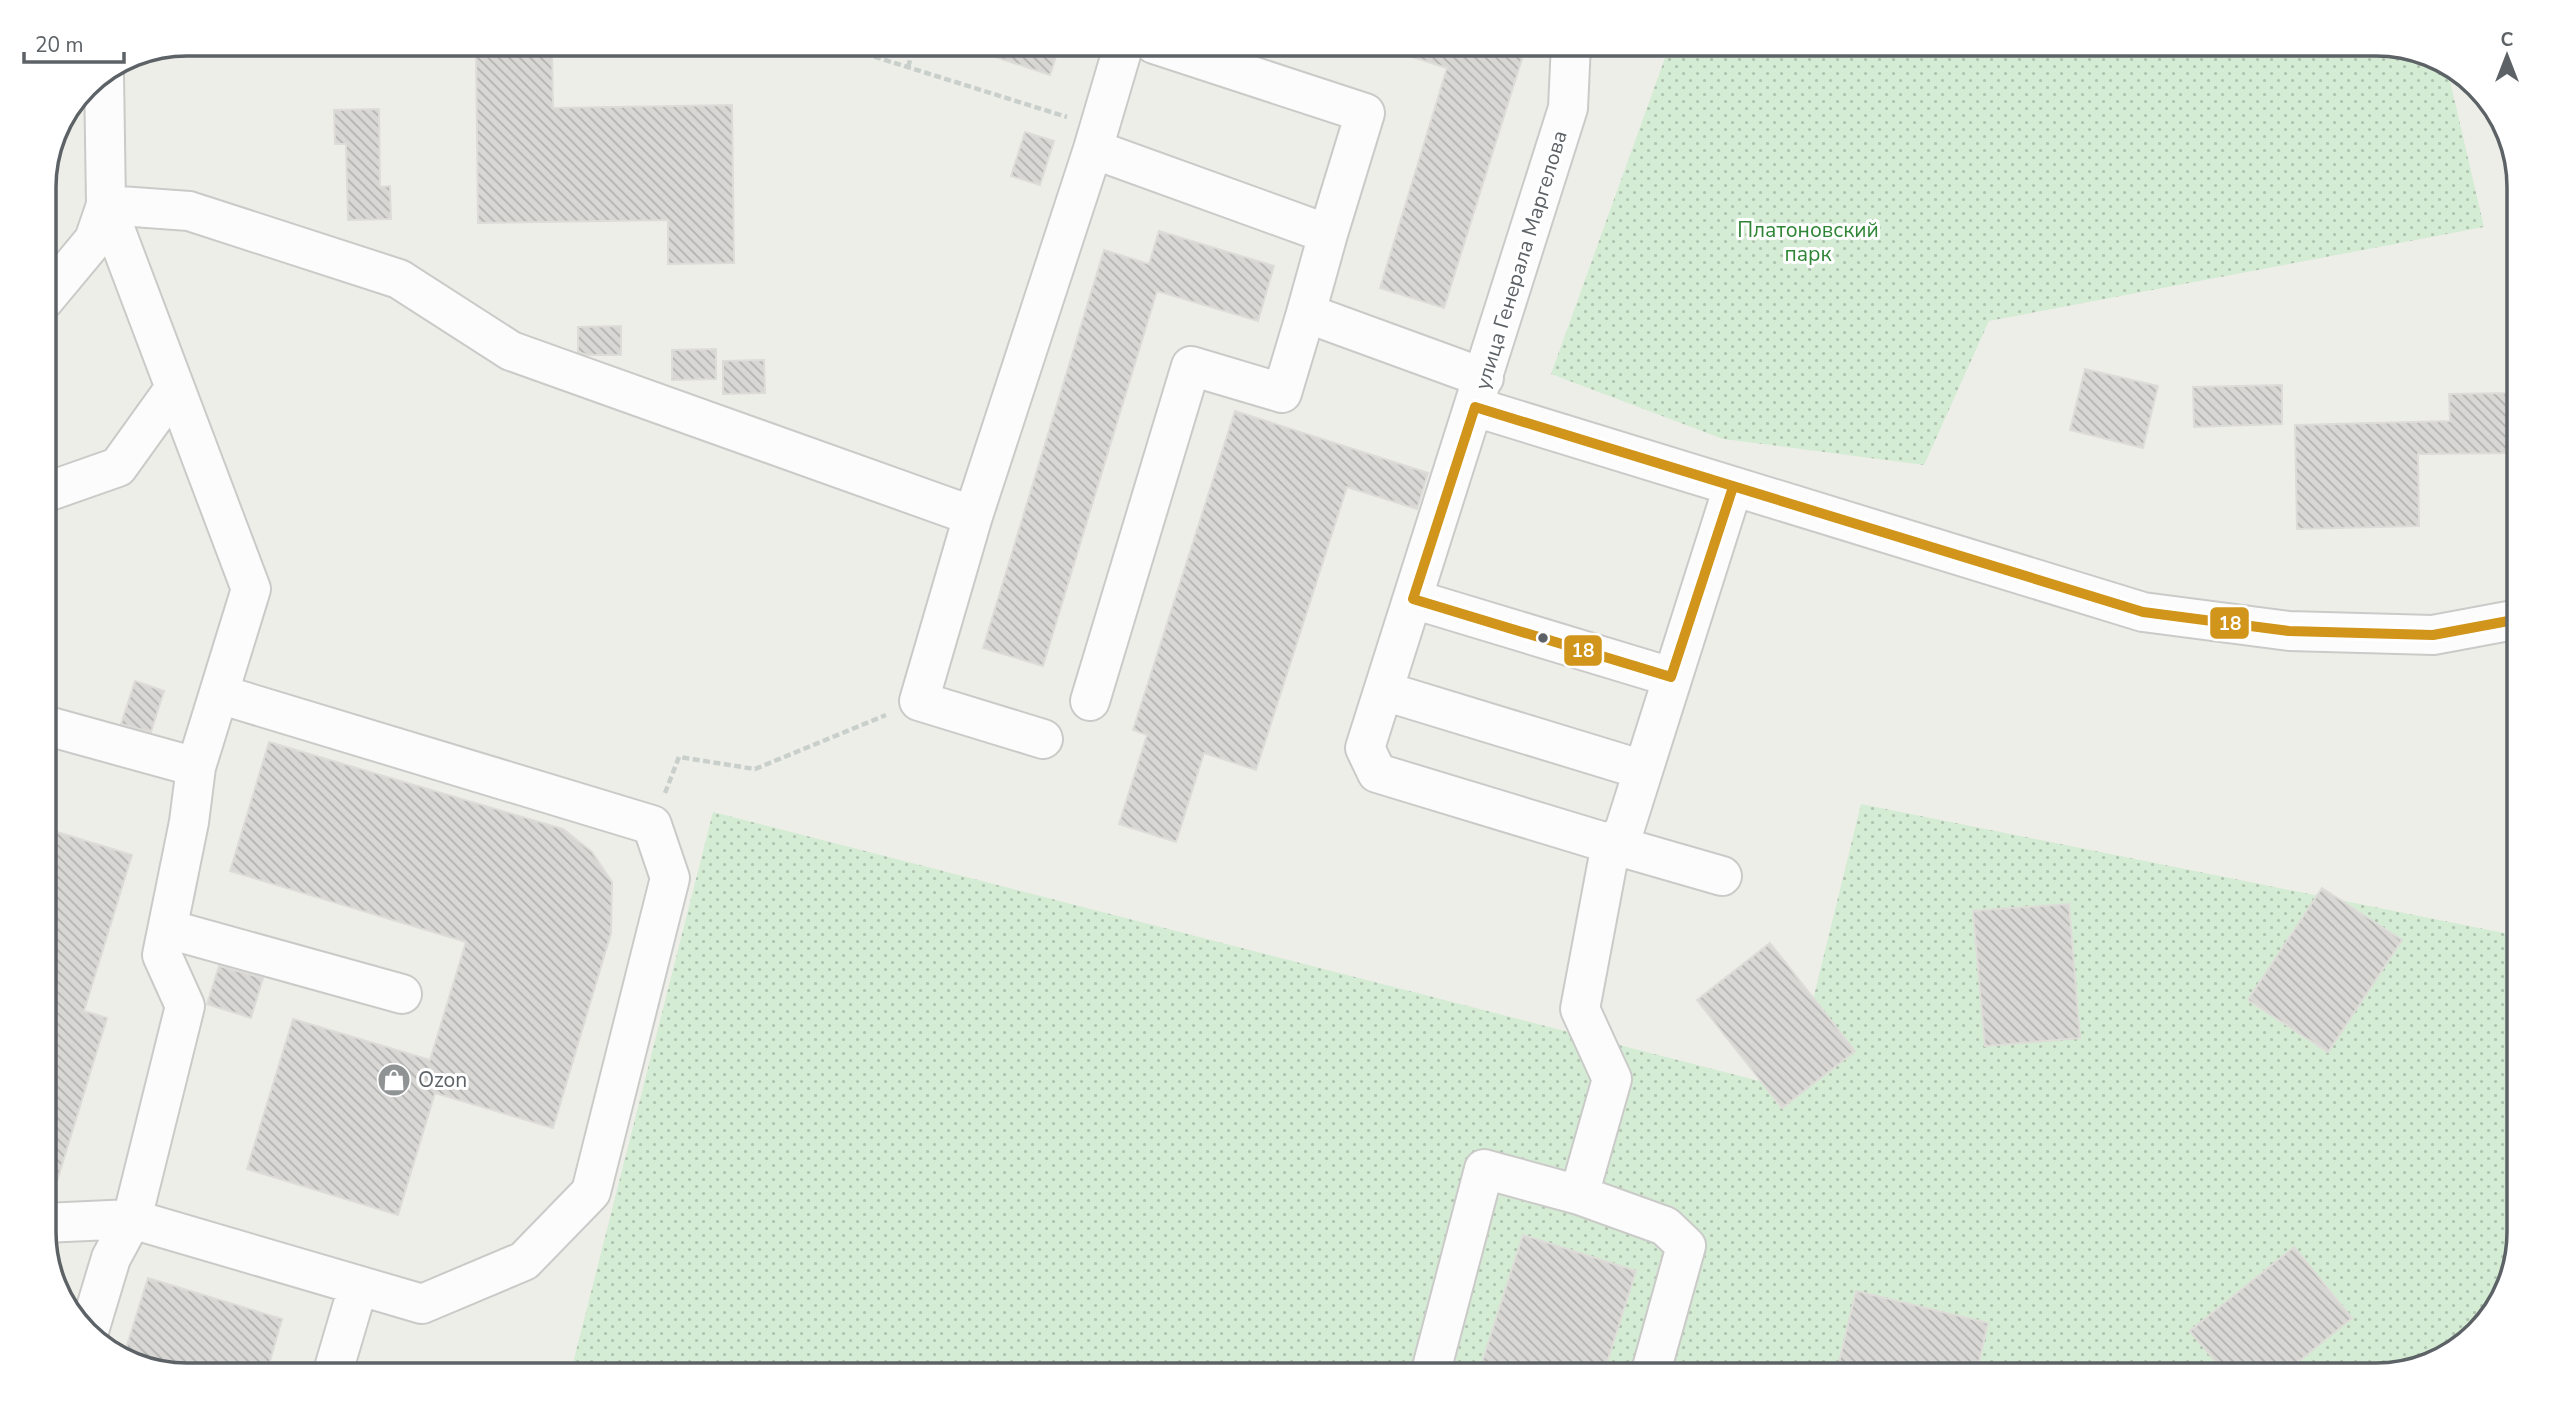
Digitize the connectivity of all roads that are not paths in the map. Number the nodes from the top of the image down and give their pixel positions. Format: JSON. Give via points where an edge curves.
{"nodes":[{"id":1,"x":1120,"y":56,"type":"edge"},
{"id":2,"x":1191,"y":56,"type":"edge"},
{"id":3,"x":1570,"y":56,"type":"edge"},
{"id":4,"x":104,"y":85,"type":"edge"},
{"id":5,"x":1096,"y":138,"type":"junction"},
{"id":6,"x":106,"y":205,"type":"junction"},
{"id":7,"x":1328,"y":234,"type":"junction"},
{"id":8,"x":56,"y":286,"type":"edge"},
{"id":9,"x":1306,"y":313,"type":"junction"},
{"id":10,"x":174,"y":389,"type":"junction"},
{"id":11,"x":1479,"y":393,"type":"junction"},
{"id":12,"x":1732,"y":487,"type":"junction"},
{"id":13,"x":56,"y":489,"type":"edge"},
{"id":14,"x":973,"y":516,"type":"junction"},
{"id":15,"x":1413,"y":598,"type":"junction"},
{"id":16,"x":2507,"y":621,"type":"edge"},
{"id":17,"x":1671,"y":677,"type":"junction"},
{"id":18,"x":1384,"y":691,"type":"junction"},
{"id":19,"x":219,"y":694,"type":"junction"},
{"id":20,"x":1090,"y":701,"type":"dead end"},
{"id":21,"x":56,"y":728,"type":"edge"},
{"id":22,"x":1043,"y":739,"type":"dead end"},
{"id":23,"x":195,"y":766,"type":"junction"},
{"id":24,"x":1643,"y":771,"type":"junction"},
{"id":25,"x":1611,"y":844,"type":"junction"},
{"id":26,"x":1722,"y":876,"type":"dead end"},
{"id":27,"x":167,"y":929,"type":"junction"},
{"id":28,"x":402,"y":995,"type":"dead end"},
{"id":29,"x":1579,"y":1195,"type":"junction"},
{"id":30,"x":132,"y":1219,"type":"junction"},
{"id":31,"x":56,"y":1222,"type":"edge"},
{"id":32,"x":358,"y":1287,"type":"junction"},
{"id":33,"x":92,"y":1322,"type":"edge"},
{"id":34,"x":336,"y":1363,"type":"edge"},
{"id":35,"x":1433,"y":1363,"type":"edge"},
{"id":36,"x":1653,"y":1363,"type":"edge"}],
"edges":[{"from":1,"to":5,"type":"street"},
{"from":2,"to":7,"type":"street","via":[[1365,113]]},
{"from":3,"to":11,"type":"street","name":"улица Генерала Маргелова","via":[[1568,108]]},
{"from":4,"to":6,"type":"street"},
{"from":5,"to":7,"type":"street"},
{"from":5,"to":14,"type":"street"},
{"from":6,"to":8,"type":"street","via":[[94,240]]},
{"from":6,"to":10,"type":"street"},
{"from":6,"to":14,"type":"street","via":[[189,211],[399,279],[511,351]]},
{"from":7,"to":9,"type":"street"},
{"from":9,"to":11,"type":"street"},
{"from":9,"to":20,"type":"street","via":[[1282,393],[1191,366]]},
{"from":10,"to":13,"type":"street","via":[[118,467]]},
{"from":10,"to":19,"type":"street","via":[[251,589]]},
{"from":11,"to":12,"type":"street","name":"улица Генерала Маргелова"},
{"from":11,"to":15,"type":"street"},
{"from":12,"to":16,"type":"street","name":"улица Генерала Маргелова","via":[[2143,612],[2289,631],[2433,635]]},
{"from":12,"to":17,"type":"street"},
{"from":14,"to":22,"type":"street","via":[[919,701]]},
{"from":15,"to":17,"type":"street"},
{"from":15,"to":18,"type":"street"},
{"from":17,"to":24,"type":"street"},
{"from":18,"to":24,"type":"street"},
{"from":18,"to":25,"type":"street","via":[[1365,748],[1377,773]]},
{"from":19,"to":23,"type":"street"},
{"from":19,"to":32,"type":"street","via":[[652,825],[670,878],[591,1192],[524,1261],[422,1304]]},
{"from":21,"to":23,"type":"street"},
{"from":23,"to":27,"type":"street","via":[[189,822]]},
{"from":24,"to":25,"type":"street","via":[[1625,831]]},
{"from":25,"to":26,"type":"street"},
{"from":25,"to":29,"type":"street","via":[[1580,1009],[1612,1079]]},
{"from":27,"to":28,"type":"street"},
{"from":27,"to":30,"type":"street","via":[[162,955],[185,1006]]},
{"from":29,"to":35,"type":"street","via":[[1485,1169]]},
{"from":29,"to":36,"type":"street","via":[[1665,1226],[1686,1246]]},
{"from":30,"to":31,"type":"street"},
{"from":30,"to":32,"type":"street"},
{"from":30,"to":33,"type":"street","via":[[111,1258]]},
{"from":32,"to":34,"type":"street"}]}
